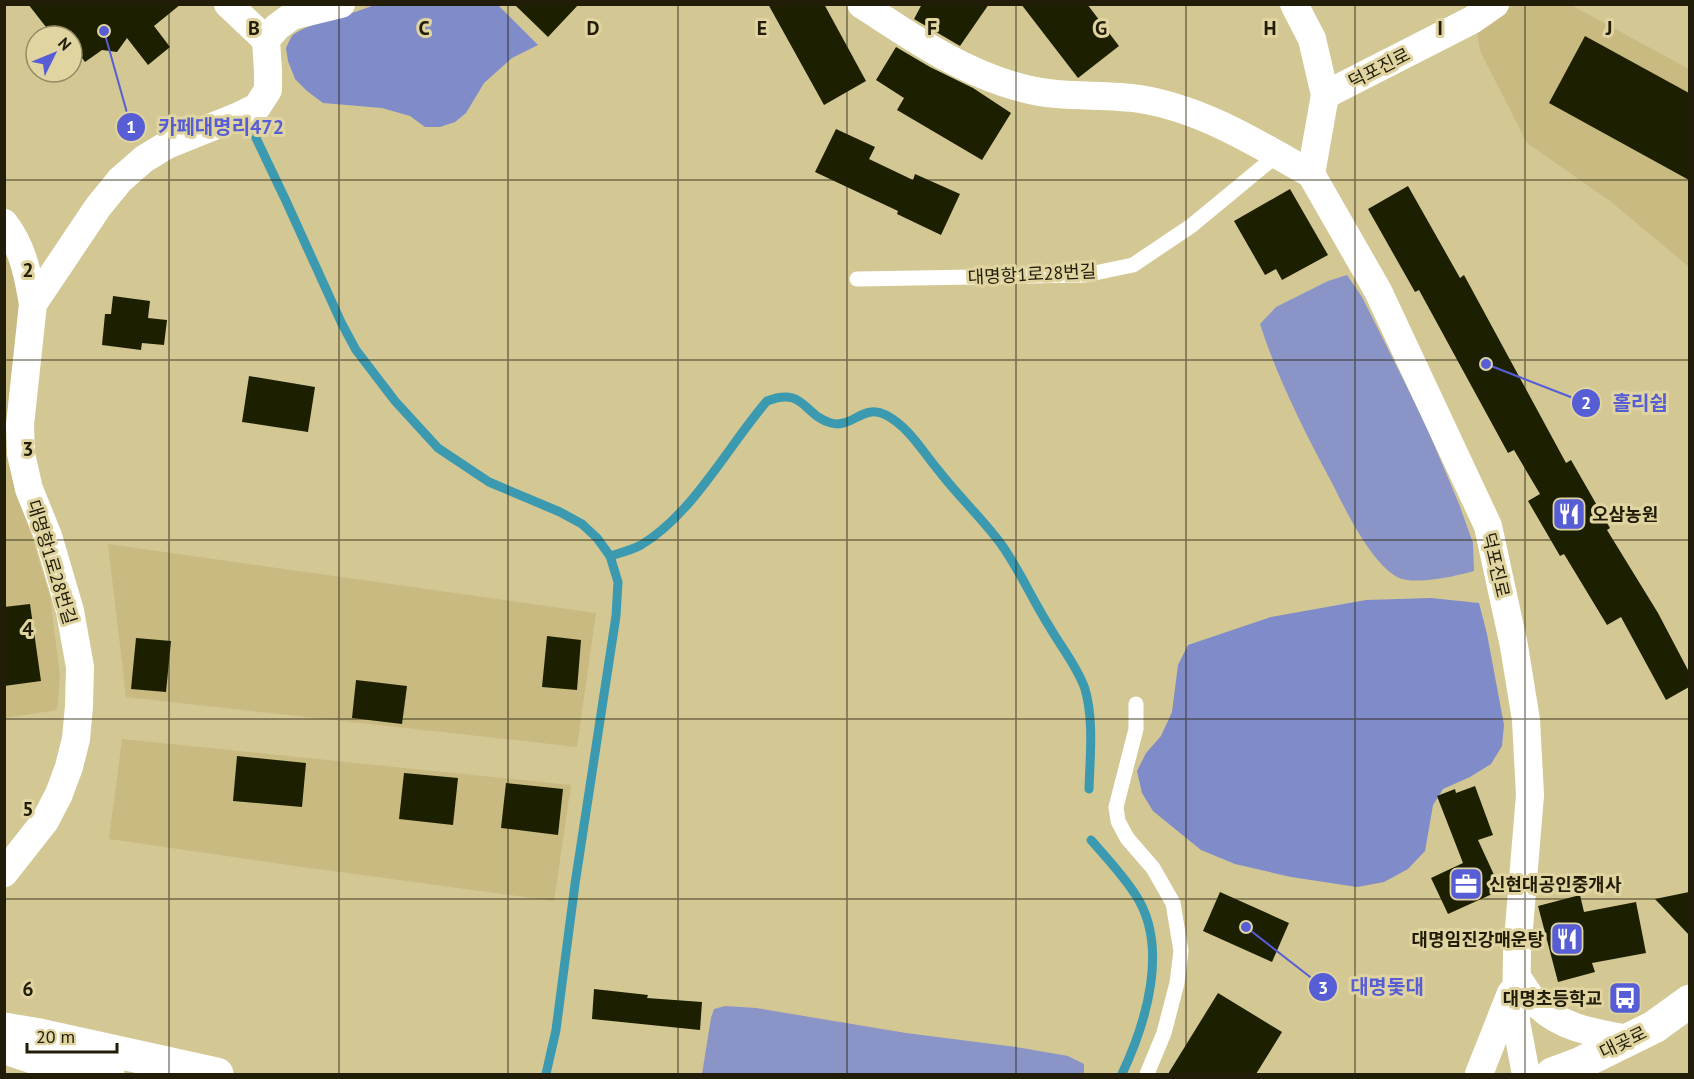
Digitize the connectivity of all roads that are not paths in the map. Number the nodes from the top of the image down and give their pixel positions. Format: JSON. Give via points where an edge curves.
{"nodes":[{"id":1,"x":228,"y":4,"type":"edge"},
{"id":2,"x":341,"y":4,"type":"edge"},
{"id":3,"x":861,"y":4,"type":"edge"},
{"id":4,"x":1294,"y":4,"type":"edge"},
{"id":5,"x":1495,"y":4,"type":"edge"},
{"id":6,"x":266,"y":40,"type":"junction"},
{"id":7,"x":1325,"y":95,"type":"junction"},
{"id":8,"x":1277,"y":155,"type":"junction"},
{"id":9,"x":1311,"y":174,"type":"junction"},
{"id":10,"x":4,"y":223,"type":"edge"},
{"id":11,"x":857,"y":279,"type":"dead end"},
{"id":12,"x":33,"y":304,"type":"junction"},
{"id":13,"x":1136,"y":704,"type":"dead end"},
{"id":14,"x":4,"y":873,"type":"edge"},
{"id":15,"x":1517,"y":977,"type":"junction"},
{"id":16,"x":1689,"y":1001,"type":"edge"},
{"id":17,"x":4,"y":1029,"type":"edge"},
{"id":18,"x":1629,"y":1039,"type":"junction"},
{"id":19,"x":4,"y":1047,"type":"edge"},
{"id":20,"x":108,"y":1074,"type":"edge"},
{"id":21,"x":216,"y":1074,"type":"edge"},
{"id":22,"x":1147,"y":1074,"type":"edge"},
{"id":23,"x":1479,"y":1074,"type":"edge"},
{"id":24,"x":1526,"y":1074,"type":"edge"},
{"id":25,"x":1552,"y":1074,"type":"edge"}],
"edges":[{"from":1,"to":6,"type":"street"},
{"from":2,"to":6,"type":"street","via":[[292,16]]},
{"from":3,"to":8,"type":"street","via":[[915,39],[990,78],[1042,92],[1163,103],[1215,122]]},
{"from":4,"to":7,"type":"street","name":"덕포진로","via":[[1312,39]]},
{"from":5,"to":7,"type":"street","name":"덕포진로","via":[[1472,20]]},
{"from":6,"to":12,"type":"street","name":"대명항1로28번길","via":[[268,90],[257,106],[166,145],[120,180]]},
{"from":7,"to":9,"type":"street","name":"덕포진로"},
{"from":8,"to":9,"type":"street"},
{"from":8,"to":11,"type":"lane","name":"대명항1로28번길","via":[[1191,226],[1132,265],[1085,275]]},
{"from":9,"to":15,"type":"street","name":"덕포진로","via":[[1378,291],[1488,526],[1526,720],[1530,795]]},
{"from":10,"to":12,"type":"street","name":"대명항1로28번길","via":[[28,273]]},
{"from":12,"to":14,"type":"street","name":"대명항1로28번길","via":[[20,425],[21,454],[70,611],[80,667],[79,706],[76,739],[60,794],[45,821]]},
{"from":13,"to":22,"type":"lane","via":[[1136,729],[1116,807],[1118,821],[1173,903],[1181,951],[1164,1033]]},
{"from":15,"to":18,"type":"street","via":[[1536,1004],[1556,1020],[1585,1031]]},
{"from":15,"to":23,"type":"street"},
{"from":15,"to":24,"type":"street","name":"덕포진로","via":[[1516,1022]]},
{"from":16,"to":18,"type":"street","name":"대곶로","via":[[1654,1027]]},
{"from":17,"to":21,"type":"street"},
{"from":18,"to":25,"type":"street","name":"대곶로"},
{"from":19,"to":20,"type":"street"}]}
